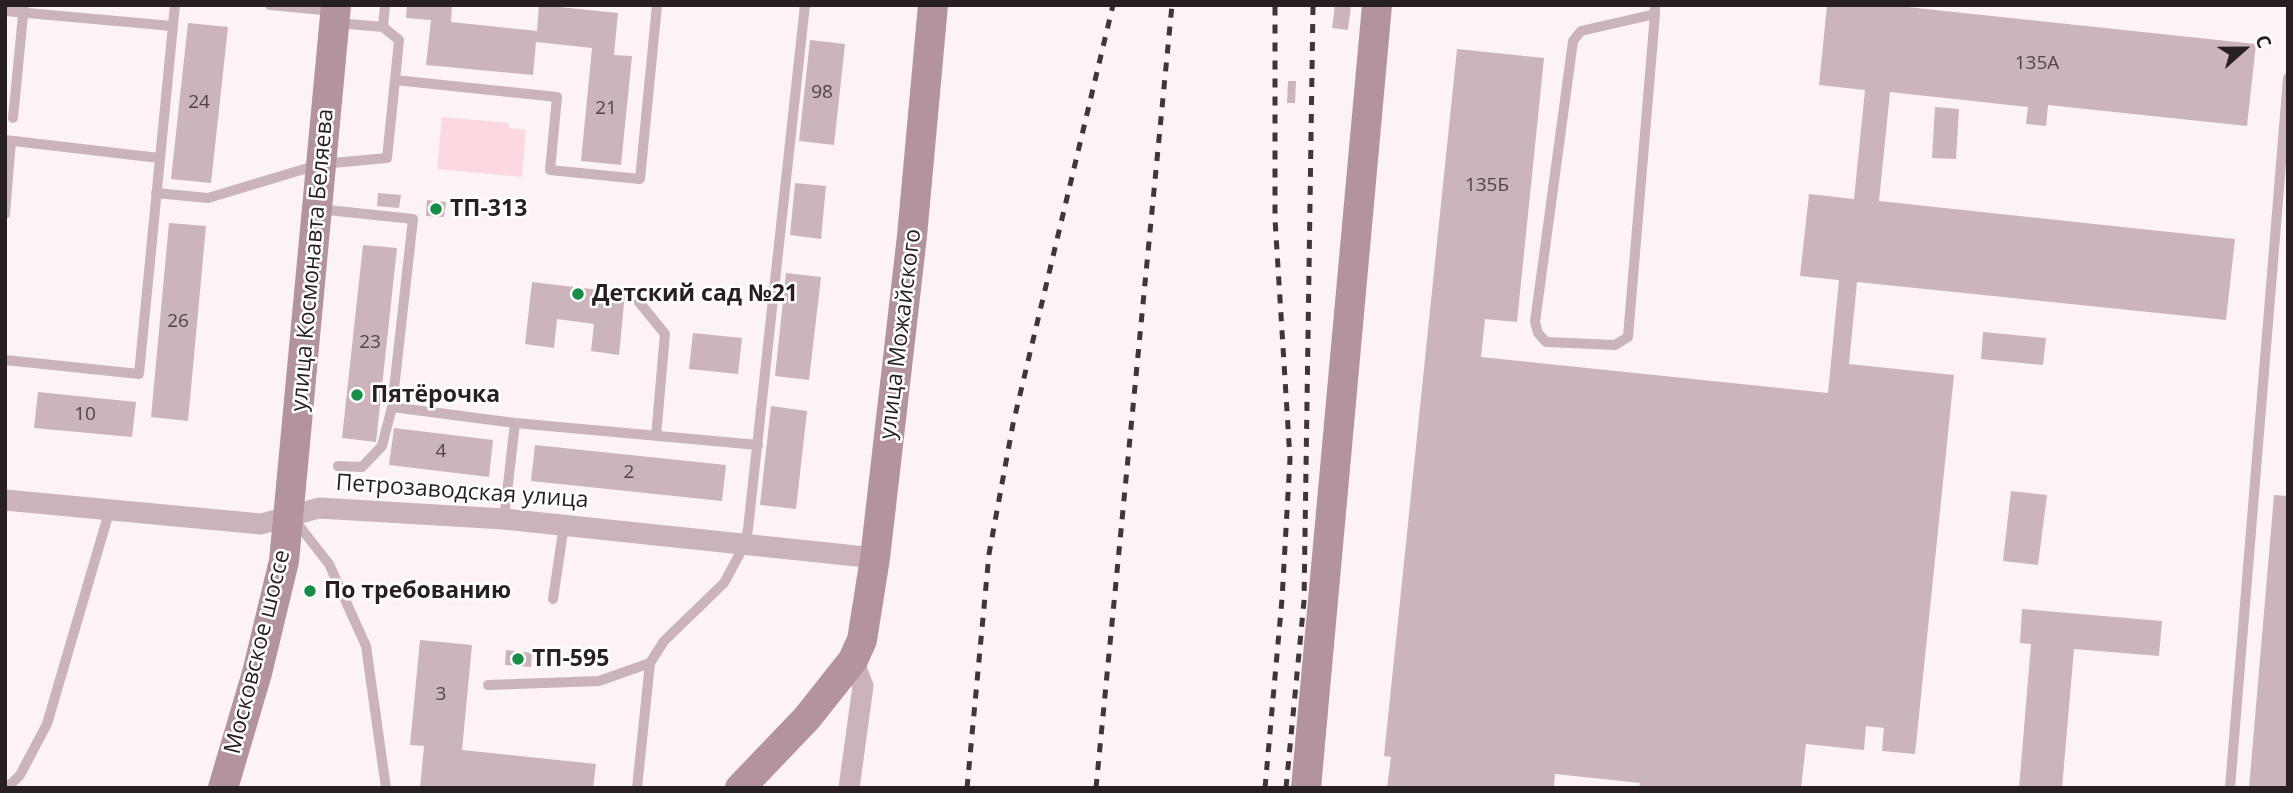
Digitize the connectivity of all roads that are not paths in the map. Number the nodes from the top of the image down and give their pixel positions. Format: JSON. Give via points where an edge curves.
{"nodes":[{"id":1,"x":175,"y":5,"type":"edge"},
{"id":2,"x":270,"y":5,"type":"edge"},
{"id":3,"x":386,"y":5,"type":"edge"},
{"id":4,"x":657,"y":5,"type":"edge"},
{"id":5,"x":805,"y":5,"type":"edge"},
{"id":6,"x":933,"y":5,"type":"edge"},
{"id":7,"x":1377,"y":5,"type":"edge"},
{"id":8,"x":24,"y":9,"type":"edge"},
{"id":9,"x":1655,"y":9,"type":"edge"},
{"id":10,"x":5,"y":11,"type":"edge"},
{"id":11,"x":335,"y":13,"type":"edge"},
{"id":12,"x":173,"y":26,"type":"junction"},
{"id":13,"x":383,"y":27,"type":"junction"},
{"id":14,"x":2288,"y":78,"type":"edge"},
{"id":15,"x":395,"y":80,"type":"junction"},
{"id":16,"x":13,"y":118,"type":"dead end"},
{"id":17,"x":8,"y":140,"type":"edge"},
{"id":18,"x":159,"y":158,"type":"junction"},
{"id":19,"x":321,"y":164,"type":"junction"},
{"id":20,"x":156,"y":192,"type":"junction"},
{"id":21,"x":317,"y":208,"type":"junction"},
{"id":22,"x":5,"y":214,"type":"edge"},
{"id":23,"x":639,"y":302,"type":"dead end"},
{"id":24,"x":5,"y":360,"type":"edge"},
{"id":25,"x":392,"y":407,"type":"junction"},
{"id":26,"x":515,"y":423,"type":"junction"},
{"id":27,"x":656,"y":436,"type":"junction"},
{"id":28,"x":758,"y":445,"type":"junction"},
{"id":29,"x":338,"y":466,"type":"dead end"},
{"id":30,"x":5,"y":500,"type":"edge"},
{"id":31,"x":110,"y":509,"type":"junction"},
{"id":32,"x":291,"y":515,"type":"junction"},
{"id":33,"x":504,"y":519,"type":"junction"},
{"id":34,"x":564,"y":525,"type":"junction"},
{"id":35,"x":745,"y":544,"type":"junction"},
{"id":36,"x":875,"y":558,"type":"junction"},
{"id":37,"x":553,"y":599,"type":"dead end"},
{"id":38,"x":853,"y":660,"type":"junction"},
{"id":39,"x":650,"y":663,"type":"junction"},
{"id":40,"x":488,"y":685,"type":"dead end"},
{"id":41,"x":7,"y":788,"type":"edge"},
{"id":42,"x":223,"y":788,"type":"edge"},
{"id":43,"x":386,"y":788,"type":"edge"},
{"id":44,"x":637,"y":788,"type":"edge"},
{"id":45,"x":740,"y":788,"type":"edge"},
{"id":46,"x":849,"y":788,"type":"edge"},
{"id":47,"x":1306,"y":788,"type":"edge"},
{"id":48,"x":2231,"y":788,"type":"edge"}],
"edges":[{"from":1,"to":12,"type":"lane"},
{"from":2,"to":11,"type":"lane"},
{"from":3,"to":13,"type":"lane"},
{"from":4,"to":15,"type":"lane","via":[[640,179],[550,170],[557,97]]},
{"from":5,"to":28,"type":"lane"},
{"from":6,"to":36,"type":"street","name":"улица Можайского"},
{"from":7,"to":47,"type":"street"},
{"from":8,"to":10,"type":"lane"},
{"from":8,"to":12,"type":"lane"},
{"from":8,"to":16,"type":"lane"},
{"from":9,"to":9,"type":"lane","via":[[1628,337],[1615,345],[1546,342],[1535,322],[1573,41],[1581,31]]},
{"from":11,"to":13,"type":"lane"},
{"from":11,"to":19,"type":"street","name":"улица Космонавта Беляева"},
{"from":12,"to":18,"type":"lane"},
{"from":13,"to":15,"type":"lane","via":[[399,40]]},
{"from":14,"to":48,"type":"lane"},
{"from":15,"to":19,"type":"lane","via":[[387,158]]},
{"from":17,"to":18,"type":"lane"},
{"from":17,"to":22,"type":"lane"},
{"from":18,"to":20,"type":"lane"},
{"from":19,"to":20,"type":"lane","via":[[208,198]]},
{"from":19,"to":21,"type":"street","name":"улица Космонавта Беляева"},
{"from":20,"to":24,"type":"lane","via":[[139,374]]},
{"from":21,"to":25,"type":"lane","via":[[413,219]]},
{"from":21,"to":32,"type":"street","name":"улица Космонавта Беляева"},
{"from":23,"to":27,"type":"lane","via":[[665,334]]},
{"from":25,"to":26,"type":"lane"},
{"from":25,"to":29,"type":"lane","via":[[382,446],[362,467]]},
{"from":26,"to":27,"type":"lane"},
{"from":26,"to":33,"type":"lane"},
{"from":27,"to":28,"type":"lane"},
{"from":28,"to":35,"type":"lane"},
{"from":30,"to":31,"type":"street","name":"Петрозаводская улица"},
{"from":31,"to":32,"type":"street","name":"Петрозаводская улица","via":[[261,524]]},
{"from":31,"to":41,"type":"lane","via":[[47,724],[20,775]]},
{"from":32,"to":33,"type":"street","name":"Петрозаводская улица","via":[[319,508]]},
{"from":32,"to":42,"type":"street","name":"Московское шоссе","via":[[257,673]]},
{"from":32,"to":43,"type":"lane","via":[[329,564],[366,646]]},
{"from":33,"to":34,"type":"street","name":"Петрозаводская улица"},
{"from":34,"to":35,"type":"street","name":"Петрозаводская улица"},
{"from":34,"to":37,"type":"lane"},
{"from":35,"to":36,"type":"street","name":"Петрозаводская улица"},
{"from":35,"to":39,"type":"lane","via":[[724,583],[664,641]]},
{"from":36,"to":38,"type":"street","name":"улица Можайского","via":[[866,620]]},
{"from":38,"to":45,"type":"street","via":[[807,718]]},
{"from":38,"to":46,"type":"street","via":[[863,686]]},
{"from":39,"to":40,"type":"lane","via":[[600,681]]},
{"from":39,"to":44,"type":"lane"}]}
